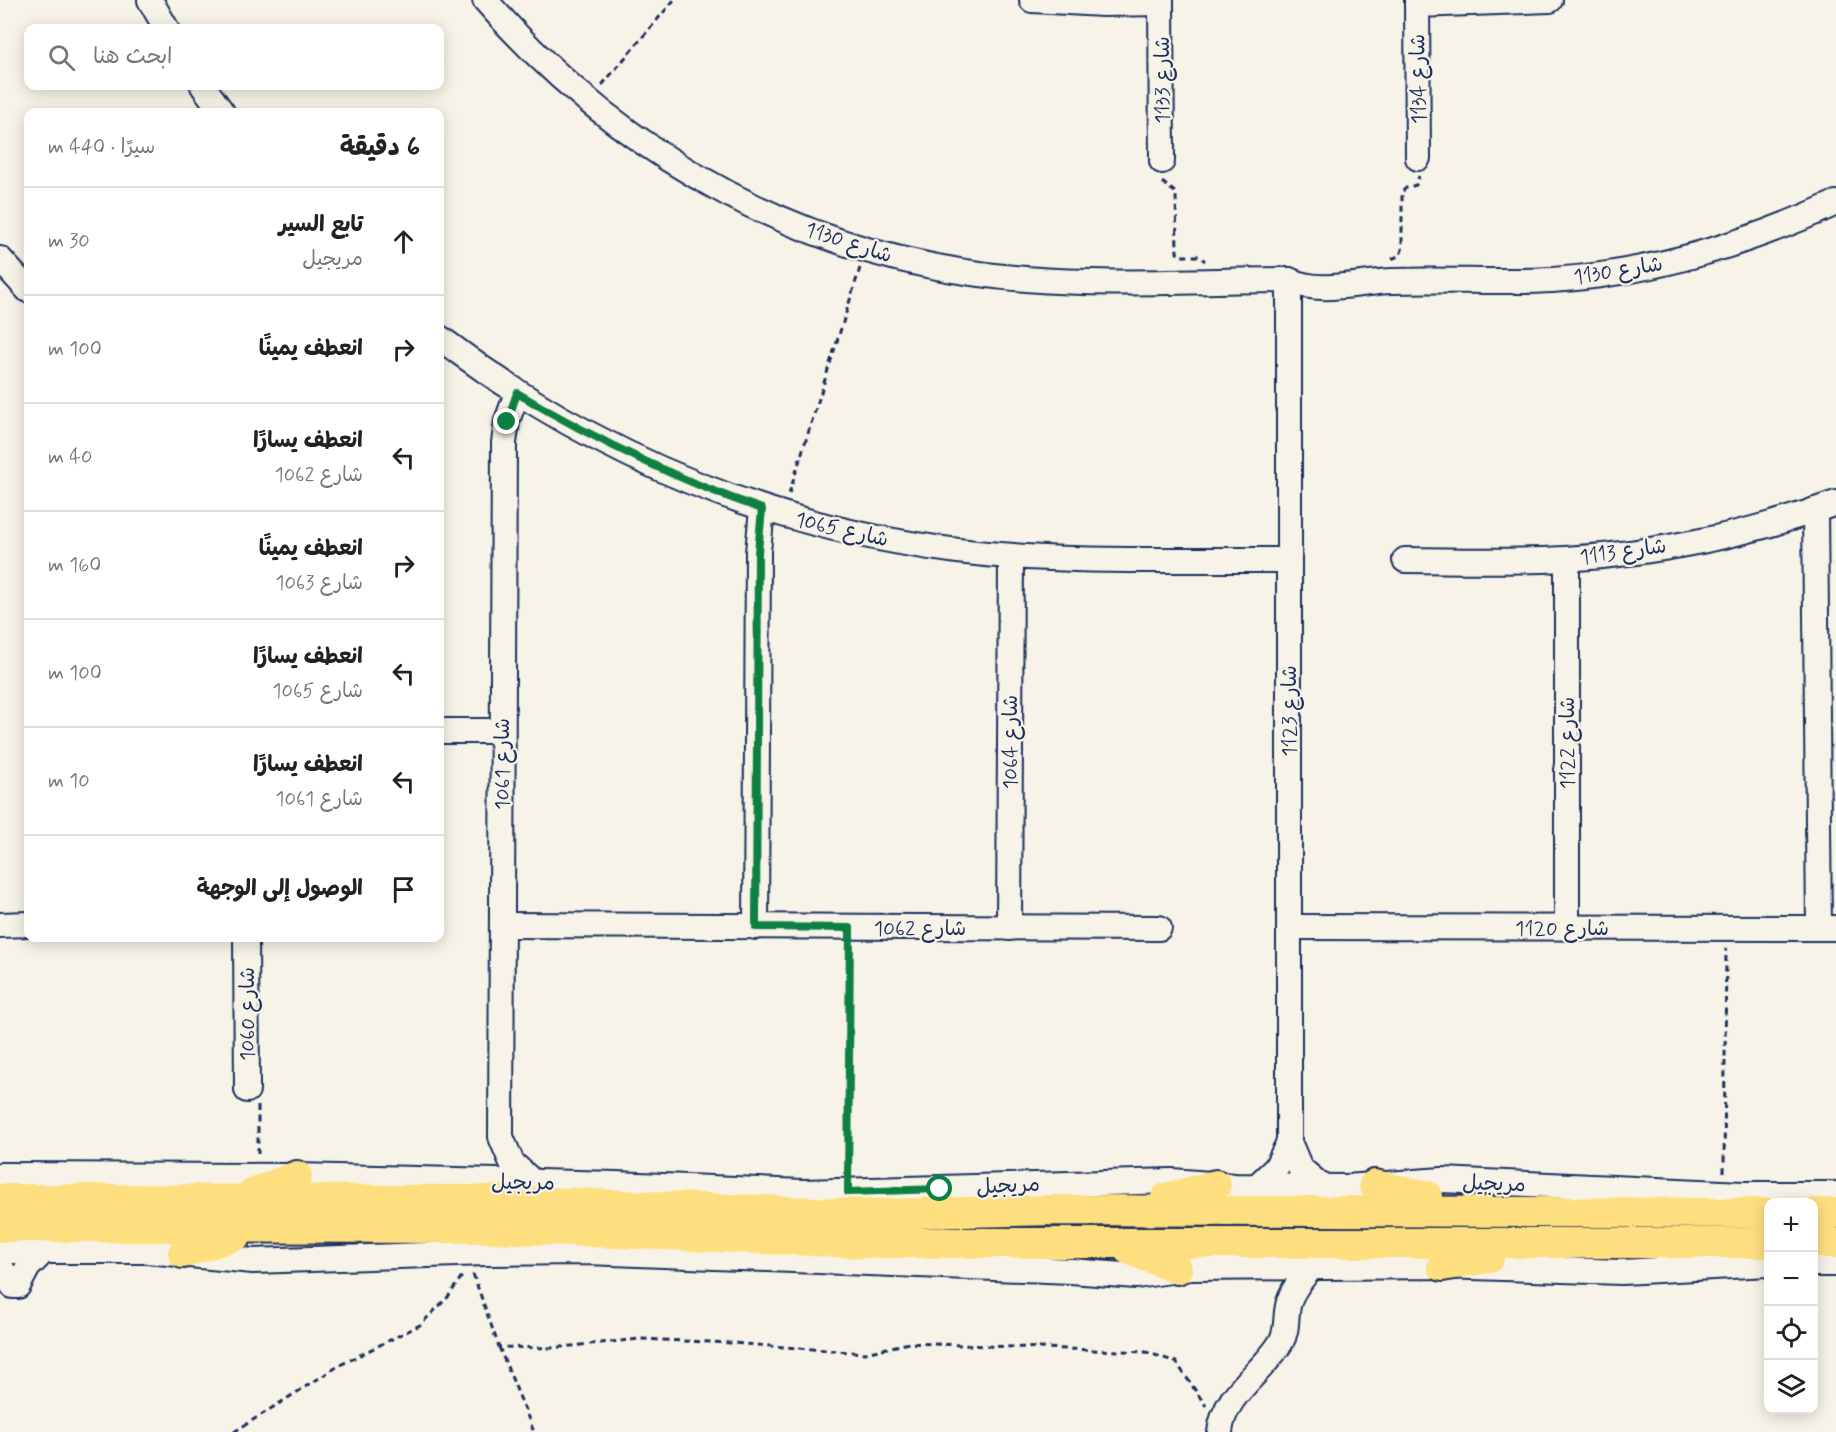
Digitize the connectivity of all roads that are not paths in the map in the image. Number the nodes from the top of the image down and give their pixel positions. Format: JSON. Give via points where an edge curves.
{"nodes":[{"id":1,"x":150,"y":0,"type":"edge"},
{"id":2,"x":485,"y":0,"type":"edge"},
{"id":3,"x":1032,"y":0,"type":"edge"},
{"id":4,"x":1550,"y":0,"type":"edge"},
{"id":5,"x":1161,"y":1,"type":"edge"},
{"id":6,"x":1417,"y":3,"type":"edge"},
{"id":7,"x":164,"y":24,"type":"edge"},
{"id":8,"x":206,"y":90,"type":"edge"},
{"id":9,"x":219,"y":108,"type":"edge"},
{"id":10,"x":1418,"y":158,"type":"road end"},
{"id":11,"x":1162,"y":161,"type":"road end"},
{"id":12,"x":1836,"y":203,"type":"edge"},
{"id":13,"x":0,"y":259,"type":"edge"},
{"id":14,"x":1289,"y":280,"type":"junction"},
{"id":15,"x":24,"y":286,"type":"edge"},
{"id":16,"x":444,"y":341,"type":"edge"},
{"id":17,"x":517,"y":393,"type":"junction"},
{"id":18,"x":1826,"y":507,"type":"edge"},
{"id":19,"x":772,"y":512,"type":"junction"},
{"id":20,"x":1011,"y":556,"type":"junction"},
{"id":21,"x":1567,"y":559,"type":"junction"},
{"id":22,"x":1289,"y":560,"type":"junction"},
{"id":23,"x":1405,"y":560,"type":"dead end"},
{"id":24,"x":444,"y":730,"type":"edge"},
{"id":25,"x":502,"y":731,"type":"junction"},
{"id":26,"x":24,"y":924,"type":"edge"},
{"id":27,"x":0,"y":925,"type":"edge"},
{"id":28,"x":502,"y":925,"type":"junction"},
{"id":29,"x":756,"y":927,"type":"junction"},
{"id":30,"x":1289,"y":927,"type":"junction"},
{"id":31,"x":1009,"y":928,"type":"junction"},
{"id":32,"x":1159,"y":928,"type":"dead end"},
{"id":33,"x":1567,"y":928,"type":"junction"},
{"id":34,"x":1827,"y":928,"type":"edge"},
{"id":35,"x":246,"y":942,"type":"edge"},
{"id":36,"x":247,"y":1090,"type":"road end"},
{"id":37,"x":501,"y":1137,"type":"junction"},
{"id":38,"x":1289,"y":1142,"type":"junction"},
{"id":39,"x":0,"y":1175,"type":"edge"},
{"id":40,"x":297,"y":1176,"type":"junction"},
{"id":41,"x":466,"y":1181,"type":"junction"},
{"id":42,"x":533,"y":1182,"type":"junction"},
{"id":43,"x":1216,"y":1185,"type":"junction"},
{"id":44,"x":1374,"y":1185,"type":"junction"},
{"id":45,"x":1257,"y":1186,"type":"junction"},
{"id":46,"x":1321,"y":1186,"type":"junction"},
{"id":47,"x":1836,"y":1194,"type":"edge"},
{"id":48,"x":0,"y":1199,"type":"edge"},
{"id":49,"x":235,"y":1200,"type":"junction"},
{"id":50,"x":1058,"y":1210,"type":"junction"},
{"id":51,"x":1764,"y":1213,"type":"edge"},
{"id":52,"x":1818,"y":1213,"type":"edge"},
{"id":53,"x":1836,"y":1213,"type":"edge"},
{"id":54,"x":1619,"y":1214,"type":"junction"},
{"id":55,"x":0,"y":1227,"type":"edge"},
{"id":56,"x":260,"y":1227,"type":"junction"},
{"id":57,"x":1707,"y":1243,"type":"junction"},
{"id":58,"x":1764,"y":1243,"type":"edge"},
{"id":59,"x":1818,"y":1243,"type":"edge"},
{"id":60,"x":1836,"y":1243,"type":"edge"},
{"id":61,"x":1117,"y":1244,"type":"junction"},
{"id":62,"x":0,"y":1251,"type":"edge"},
{"id":63,"x":44,"y":1251,"type":"junction"},
{"id":64,"x":183,"y":1253,"type":"junction"},
{"id":65,"x":1764,"y":1264,"type":"edge"},
{"id":66,"x":1818,"y":1264,"type":"edge"},
{"id":67,"x":1836,"y":1264,"type":"edge"},
{"id":68,"x":0,"y":1266,"type":"edge"},
{"id":69,"x":1442,"y":1266,"type":"junction"},
{"id":70,"x":1312,"y":1267,"type":"junction"},
{"id":71,"x":1255,"y":1268,"type":"junction"},
{"id":72,"x":1177,"y":1269,"type":"junction"},
{"id":73,"x":1288,"y":1305,"type":"junction"},
{"id":74,"x":1220,"y":1430,"type":"edge"}],
"edges":[{"from":1,"to":7,"type":"street"},
{"from":2,"to":14,"type":"street","name":"شارع 1130","via":[[514,34],[623,130],[700,179],[792,224],[927,265],[1027,279]]},
{"from":3,"to":5,"type":"street","via":[[1103,4]]},
{"from":4,"to":6,"type":"street"},
{"from":5,"to":11,"type":"street","name":"شارع 1133"},
{"from":6,"to":10,"type":"street","name":"شارع 1134"},
{"from":8,"to":9,"type":"street"},
{"from":12,"to":14,"type":"street","name":"شارع 1130","via":[[1750,239],[1644,267],[1554,280],[1389,281],[1360,286],[1308,285]]},
{"from":13,"to":15,"type":"street"},
{"from":14,"to":22,"type":"street","name":"شارع 1123"},
{"from":16,"to":17,"type":"street","name":"شارع 1065"},
{"from":17,"to":19,"type":"street","name":"شارع 1065","via":[[651,466]]},
{"from":17,"to":25,"type":"street","name":"شارع 1061","via":[[504,443]]},
{"from":18,"to":21,"type":"street","name":"شارع 1113","via":[[1700,540]]},
{"from":18,"to":34,"type":"street"},
{"from":19,"to":20,"type":"street","name":"شارع 1065","via":[[903,543]]},
{"from":19,"to":29,"type":"street","via":[[758,552]]},
{"from":20,"to":22,"type":"street","name":"شارع 1065"},
{"from":20,"to":31,"type":"street","name":"شارع 1064"},
{"from":21,"to":23,"type":"street","name":"شارع 1113"},
{"from":21,"to":33,"type":"street","name":"شارع 1122"},
{"from":22,"to":30,"type":"street","name":"شارع 1123"},
{"from":24,"to":25,"type":"street"},
{"from":25,"to":28,"type":"street","name":"شارع 1061"},
{"from":26,"to":27,"type":"street"},
{"from":28,"to":29,"type":"street","name":"شارع 1062"},
{"from":28,"to":37,"type":"street","name":"شارع 1061"},
{"from":29,"to":31,"type":"street","name":"شارع 1062"},
{"from":30,"to":33,"type":"street","name":"شارع 1120"},
{"from":30,"to":38,"type":"street","name":"شارع 1123"},
{"from":31,"to":32,"type":"street","name":"شارع 1062"},
{"from":33,"to":34,"type":"street","name":"شارع 1120"},
{"from":35,"to":36,"type":"street","name":"شارع 1060"},
{"from":37,"to":41,"type":"street","name":"شارع 1061","via":[[489,1163]]},
{"from":37,"to":42,"type":"street","name":"شارع 1061","via":[[512,1163]]},
{"from":38,"to":45,"type":"street","name":"شارع 1123","via":[[1276,1168]]},
{"from":38,"to":46,"type":"street","name":"شارع 1123","via":[[1300,1168]]},
{"from":39,"to":40,"type":"street","name":"مريجيل"},
{"from":40,"to":41,"type":"street","name":"مريجيل"},
{"from":40,"to":49,"type":"main road"},
{"from":41,"to":42,"type":"street","name":"مريجيل"},
{"from":42,"to":43,"type":"street","name":"مريجيل","via":[[848,1192],[1172,1181]]},
{"from":43,"to":45,"type":"street","name":"مريجيل"},
{"from":43,"to":50,"type":"main road","via":[[1166,1198]]},
{"from":44,"to":46,"type":"street","name":"مريجيل"},
{"from":44,"to":47,"type":"street","name":"مريجيل","via":[[1442,1180],[1723,1193]]},
{"from":44,"to":54,"type":"main road","via":[[1435,1197]]},
{"from":45,"to":46,"type":"street","name":"مريجيل"},
{"from":48,"to":49,"type":"main road","name":"مريجيل"},
{"from":49,"to":50,"type":"main road","name":"مريجيل","via":[[494,1200],[867,1214]]},
{"from":50,"to":54,"type":"main road","name":"مريجيل"},
{"from":51,"to":54,"type":"main road","name":"مريجيل"},
{"from":52,"to":53,"type":"main road"},
{"from":55,"to":56,"type":"main road"},
{"from":56,"to":61,"type":"main road","via":[[504,1229],[859,1243]]},
{"from":56,"to":64,"type":"main road"},
{"from":57,"to":58,"type":"main road"},
{"from":57,"to":61,"type":"main road"},
{"from":57,"to":69,"type":"main road","via":[[1665,1254],[1495,1258]]},
{"from":59,"to":60,"type":"main road"},
{"from":61,"to":72,"type":"main road"},
{"from":62,"to":63,"type":"street"},
{"from":63,"to":64,"type":"street"},
{"from":63,"to":68,"type":"street","via":[[16,1287]]},
{"from":64,"to":72,"type":"street","via":[[253,1260],[587,1252],[1121,1276]]},
{"from":65,"to":69,"type":"street","via":[[1622,1272]]},
{"from":66,"to":67,"type":"street"},
{"from":69,"to":70,"type":"street"},
{"from":70,"to":71,"type":"street"},
{"from":70,"to":73,"type":"street"},
{"from":71,"to":72,"type":"street"},
{"from":71,"to":73,"type":"street","via":[[1275,1283]]},
{"from":73,"to":74,"type":"street","via":[[1287,1326],[1281,1341],[1228,1406]]}]}
